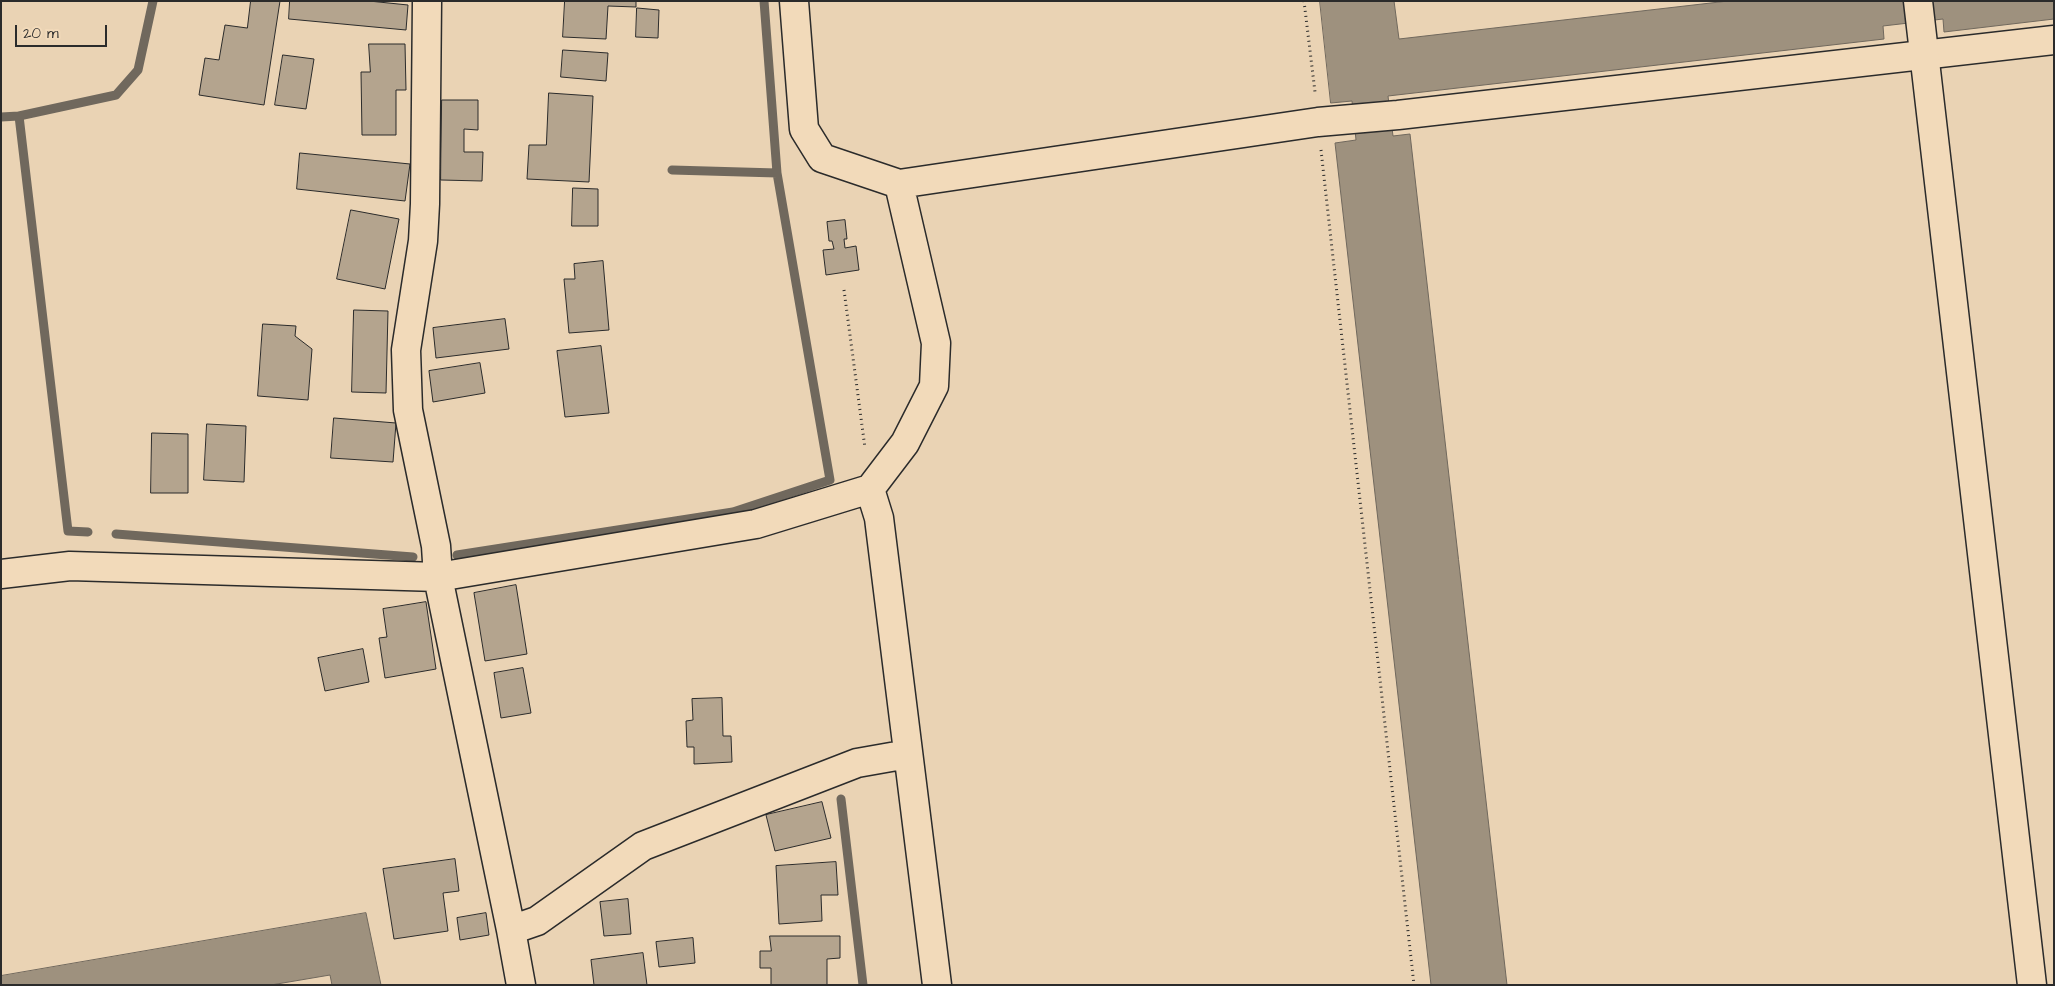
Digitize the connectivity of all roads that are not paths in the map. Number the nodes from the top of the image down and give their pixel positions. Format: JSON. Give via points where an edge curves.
{"nodes":[{"id":1,"x":427,"y":1,"type":"edge"},
{"id":2,"x":794,"y":1,"type":"edge"},
{"id":3,"x":1918,"y":1,"type":"edge"},
{"id":4,"x":2054,"y":40,"type":"edge"},
{"id":5,"x":1923,"y":48,"type":"junction"},
{"id":6,"x":899,"y":184,"type":"junction"},
{"id":7,"x":870,"y":489,"type":"junction"},
{"id":8,"x":1,"y":574,"type":"edge"},
{"id":9,"x":438,"y":577,"type":"junction"},
{"id":10,"x":908,"y":754,"type":"junction"},
{"id":11,"x":511,"y":930,"type":"junction"},
{"id":12,"x":521,"y":985,"type":"edge"},
{"id":13,"x":936,"y":985,"type":"edge"},
{"id":14,"x":2032,"y":985,"type":"edge"}],
"edges":[{"from":1,"to":9,"type":"street","via":[[423,241],[406,350],[408,410],[436,546]]},
{"from":2,"to":6,"type":"street","via":[[804,129],[822,158]]},
{"from":3,"to":5,"type":"street"},
{"from":4,"to":5,"type":"street"},
{"from":5,"to":6,"type":"street","via":[[1398,115],[1318,122]]},
{"from":5,"to":14,"type":"street"},
{"from":6,"to":7,"type":"street","via":[[936,343],[934,386],[905,443]]},
{"from":7,"to":9,"type":"street","via":[[756,524]]},
{"from":7,"to":10,"type":"street","via":[[879,518]]},
{"from":8,"to":9,"type":"street","via":[[70,566]]},
{"from":9,"to":11,"type":"street"},
{"from":10,"to":11,"type":"street","via":[[857,764],[642,846],[536,922]]},
{"from":10,"to":13,"type":"street"},
{"from":11,"to":12,"type":"street"}]}
